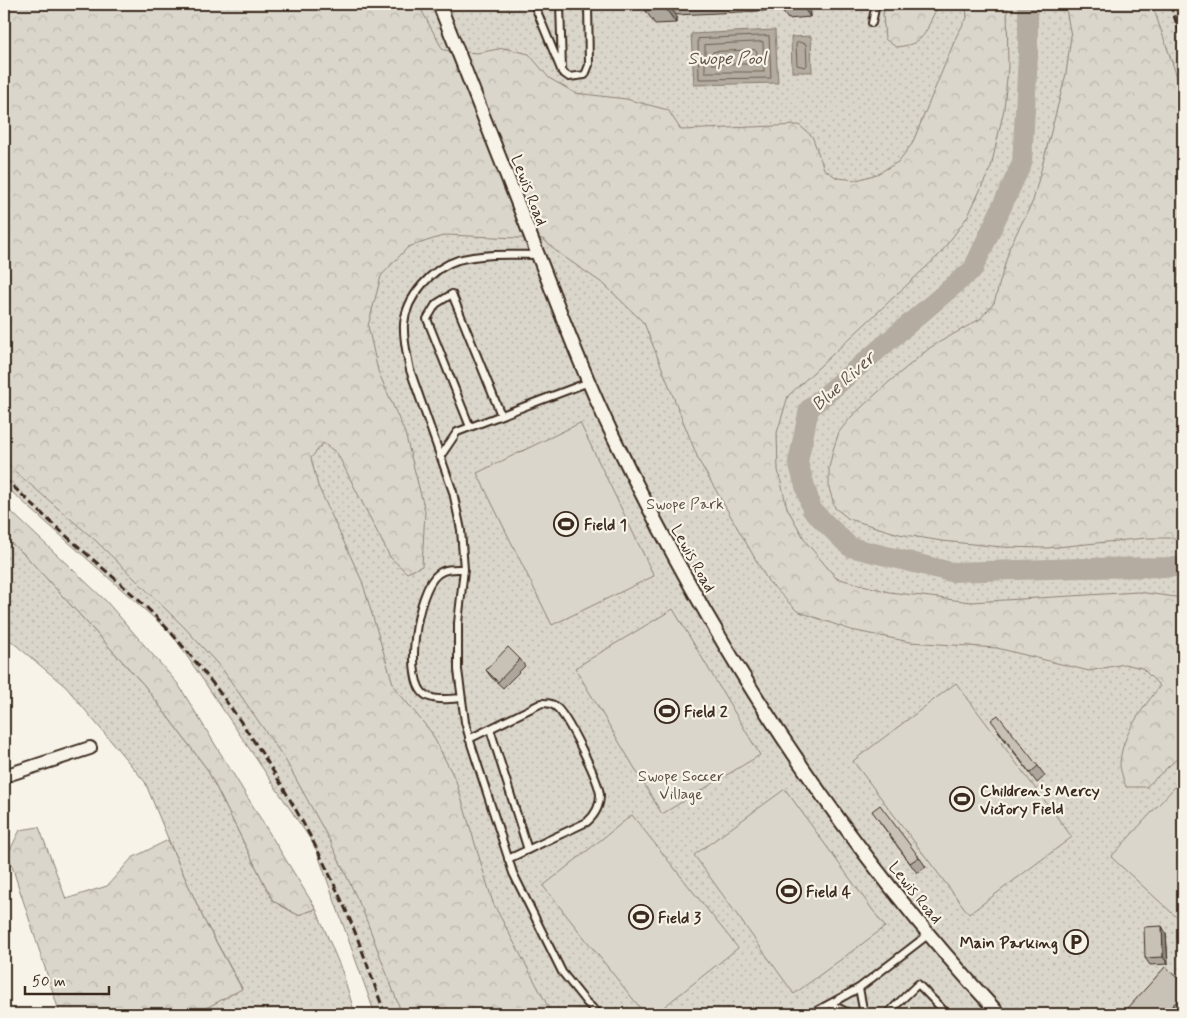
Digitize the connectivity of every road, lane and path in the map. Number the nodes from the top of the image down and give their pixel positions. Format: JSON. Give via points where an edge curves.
{"nodes":[{"id":1,"x":439,"y":4,"type":"edge"},
{"id":2,"x":534,"y":4,"type":"edge"},
{"id":3,"x":560,"y":4,"type":"edge"},
{"id":4,"x":588,"y":4,"type":"edge"},
{"id":5,"x":876,"y":4,"type":"edge"},
{"id":6,"x":872,"y":24,"type":"dead end"},
{"id":7,"x":562,"y":72,"type":"junction"},
{"id":8,"x":538,"y":255,"type":"junction"},
{"id":9,"x":589,"y":382,"type":"junction"},
{"id":10,"x":501,"y":415,"type":"junction"},
{"id":11,"x":470,"y":426,"type":"junction"},
{"id":12,"x":440,"y":457,"type":"junction"},
{"id":13,"x":464,"y":569,"type":"junction"},
{"id":14,"x":461,"y":698,"type":"junction"},
{"id":15,"x":490,"y":729,"type":"junction"},
{"id":16,"x":469,"y":739,"type":"junction"},
{"id":17,"x":90,"y":748,"type":"dead end"},
{"id":18,"x":4,"y":776,"type":"edge"},
{"id":19,"x":528,"y":850,"type":"junction"},
{"id":20,"x":508,"y":860,"type":"junction"},
{"id":21,"x":929,"y":934,"type":"junction"},
{"id":22,"x":859,"y":988,"type":"junction"},
{"id":23,"x":830,"y":1004,"type":"junction"},
{"id":24,"x":599,"y":1014,"type":"edge"},
{"id":25,"x":811,"y":1014,"type":"edge"},
{"id":26,"x":851,"y":1014,"type":"edge"},
{"id":27,"x":864,"y":1014,"type":"edge"},
{"id":28,"x":887,"y":1014,"type":"edge"},
{"id":29,"x":947,"y":1014,"type":"edge"},
{"id":30,"x":999,"y":1014,"type":"edge"}],
"edges":[{"from":1,"to":8,"type":"street","name":"Lewis Road"},
{"from":2,"to":7,"type":"lane"},
{"from":3,"to":7,"type":"lane"},
{"from":4,"to":7,"type":"lane","via":[[589,65],[585,75],[569,77]]},
{"from":5,"to":6,"type":"lane"},
{"from":8,"to":9,"type":"street","name":"Lewis Road"},
{"from":8,"to":12,"type":"lane","via":[[457,260],[423,284],[410,302],[404,324],[405,349]]},
{"from":9,"to":10,"type":"lane"},
{"from":9,"to":21,"type":"street","name":"Lewis Road","via":[[684,576],[756,697],[840,821]]},
{"from":10,"to":11,"type":"lane"},
{"from":10,"to":11,"type":"lane","via":[[452,294],[436,304],[427,319]]},
{"from":11,"to":12,"type":"lane","via":[[457,432]]},
{"from":12,"to":13,"type":"lane","via":[[461,530]]},
{"from":13,"to":14,"type":"lane","via":[[458,623]]},
{"from":13,"to":14,"type":"lane","via":[[445,570],[432,579],[420,604],[415,628],[417,677],[421,691],[427,696]]},
{"from":14,"to":16,"type":"lane"},
{"from":15,"to":16,"type":"lane"},
{"from":15,"to":19,"type":"lane"},
{"from":15,"to":19,"type":"lane","via":[[542,703],[554,705],[588,762],[598,786],[599,803],[593,818]]},
{"from":16,"to":20,"type":"lane"},
{"from":17,"to":18,"type":"street"},
{"from":19,"to":20,"type":"lane"},
{"from":20,"to":24,"type":"lane","via":[[562,972]]},
{"from":21,"to":22,"type":"lane"},
{"from":21,"to":30,"type":"street","name":"Lewis Road"},
{"from":22,"to":23,"type":"lane"},
{"from":22,"to":27,"type":"lane"},
{"from":23,"to":25,"type":"lane"},
{"from":23,"to":26,"type":"lane"},
{"from":28,"to":29,"type":"lane","via":[[918,984]]}]}
